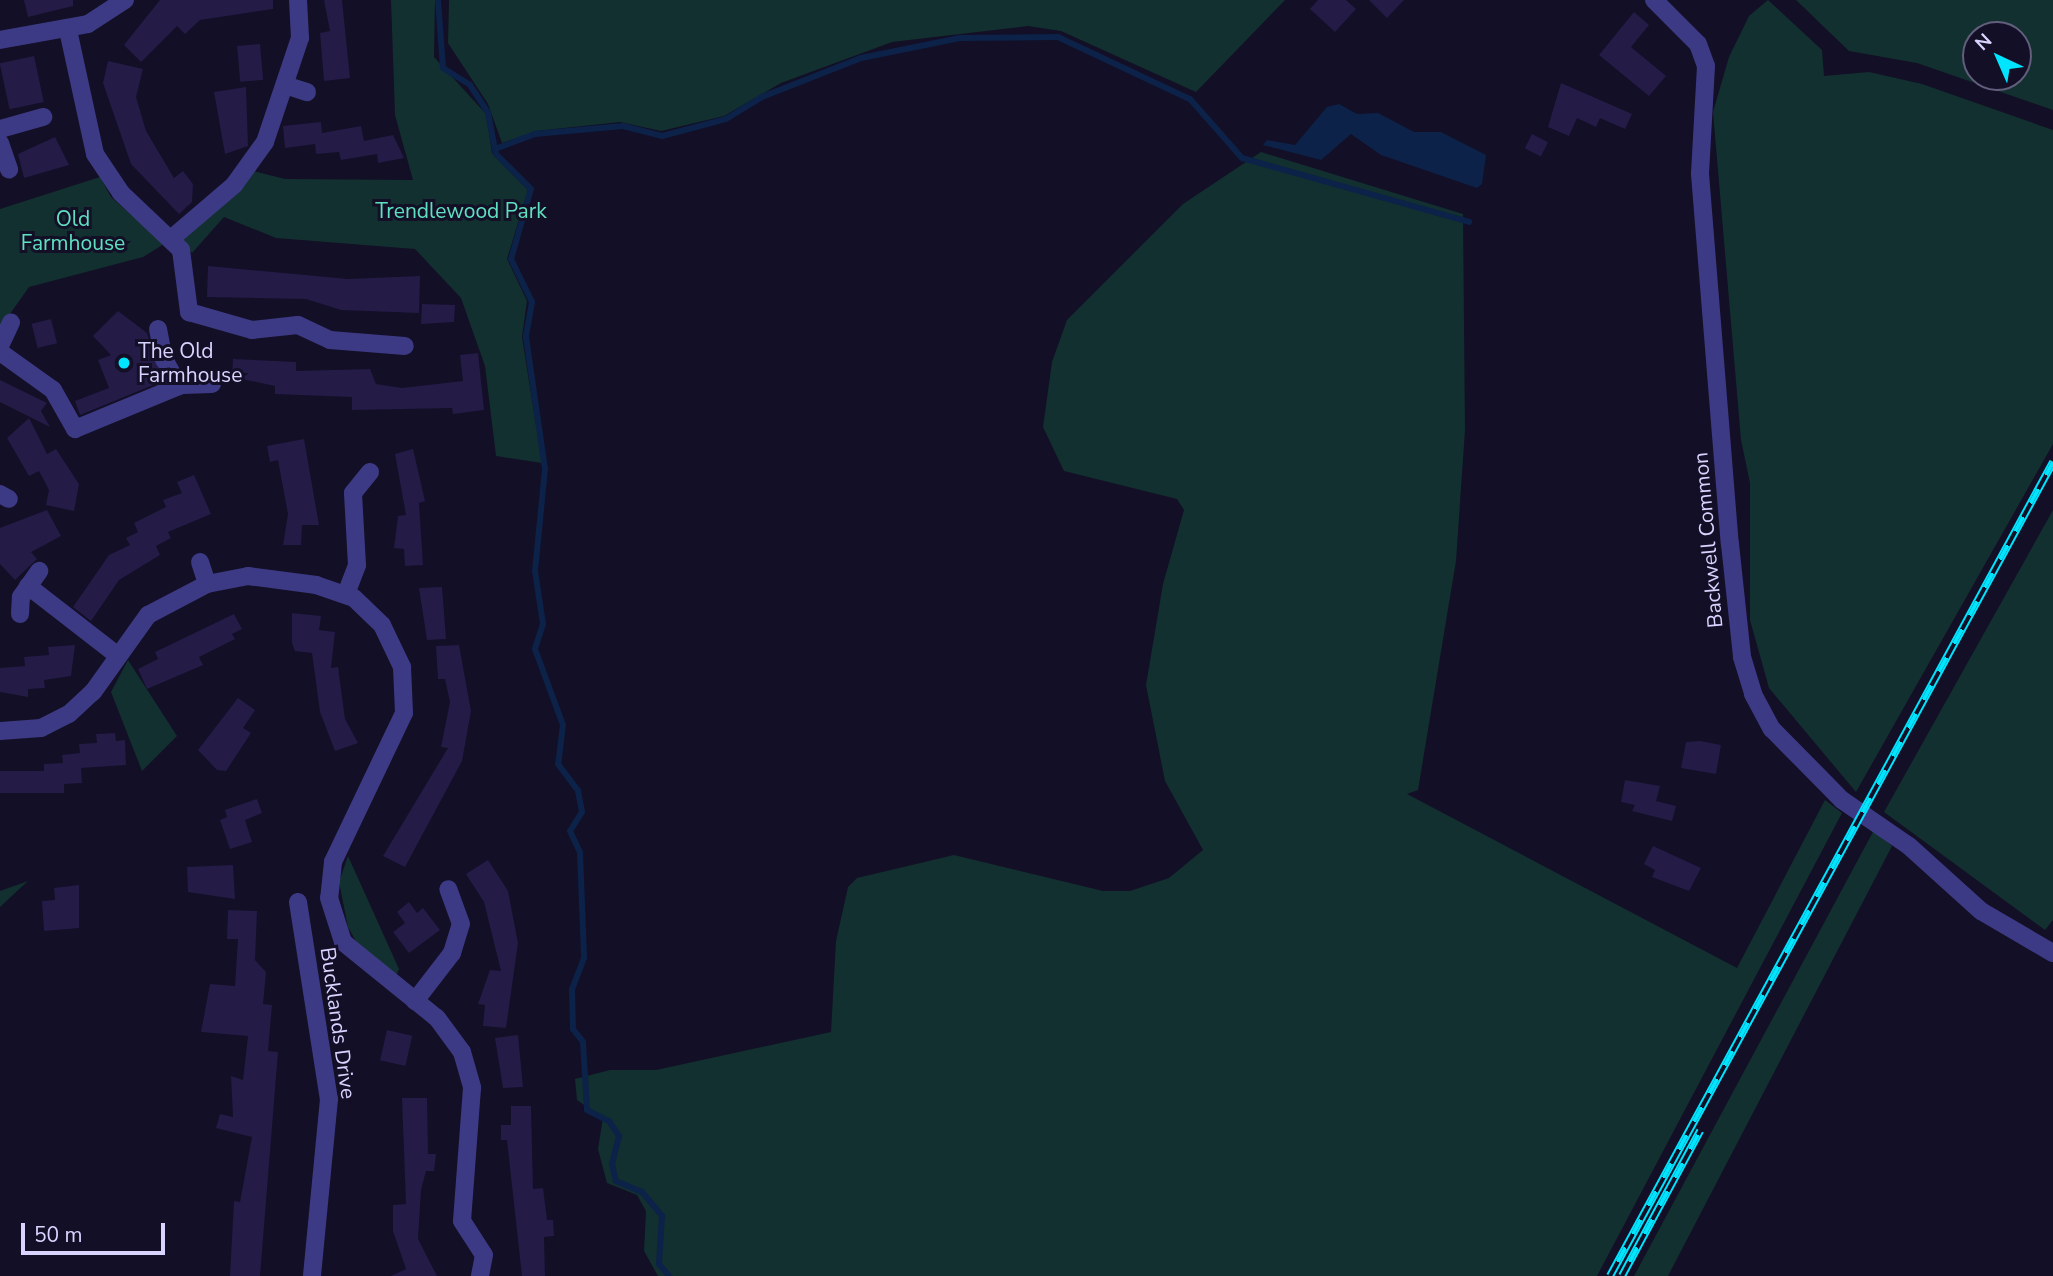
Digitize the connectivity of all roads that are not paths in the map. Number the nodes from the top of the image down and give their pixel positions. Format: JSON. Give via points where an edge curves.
{"nodes":[{"id":1,"x":125,"y":0,"type":"edge"},
{"id":2,"x":298,"y":0,"type":"edge"},
{"id":3,"x":1654,"y":0,"type":"edge"},
{"id":4,"x":68,"y":30,"type":"junction"},
{"id":5,"x":0,"y":40,"type":"edge"},
{"id":6,"x":288,"y":86,"type":"junction"},
{"id":7,"x":307,"y":92,"type":"dead end"},
{"id":8,"x":43,"y":117,"type":"dead end"},
{"id":9,"x":0,"y":129,"type":"edge"},
{"id":10,"x":0,"y":143,"type":"edge"},
{"id":11,"x":9,"y":169,"type":"dead end"},
{"id":12,"x":172,"y":237,"type":"junction"},
{"id":13,"x":11,"y":322,"type":"dead end"},
{"id":14,"x":158,"y":329,"type":"dead end"},
{"id":15,"x":0,"y":346,"type":"edge"},
{"id":16,"x":405,"y":346,"type":"dead end"},
{"id":17,"x":0,"y":352,"type":"edge"},
{"id":18,"x":212,"y":384,"type":"dead end"},
{"id":19,"x":179,"y":386,"type":"junction"},
{"id":20,"x":370,"y":471,"type":"dead end"},
{"id":21,"x":200,"y":562,"type":"dead end"},
{"id":22,"x":39,"y":571,"type":"dead end"},
{"id":23,"x":208,"y":584,"type":"junction"},
{"id":24,"x":28,"y":586,"type":"junction"},
{"id":25,"x":346,"y":594,"type":"junction"},
{"id":26,"x":20,"y":614,"type":"dead end"},
{"id":27,"x":117,"y":655,"type":"junction"},
{"id":28,"x":0,"y":731,"type":"edge"},
{"id":29,"x":448,"y":889,"type":"dead end"},
{"id":30,"x":298,"y":902,"type":"dead end"},
{"id":31,"x":2053,"y":953,"type":"edge"},
{"id":32,"x":415,"y":1001,"type":"junction"},
{"id":33,"x":312,"y":1276,"type":"edge"},
{"id":34,"x":480,"y":1276,"type":"edge"}],
"edges":[{"from":1,"to":4,"type":"street","via":[[107,16]]},
{"from":2,"to":6,"type":"street","via":[[300,38]]},
{"from":3,"to":31,"type":"street","name":"Backwell Common","via":[[1698,44],[1706,66],[1700,174],[1731,556],[1742,657],[1753,694],[1772,729],[1842,800],[1909,846],[1981,911]]},
{"from":4,"to":5,"type":"street"},
{"from":4,"to":12,"type":"street","via":[[96,154],[121,193]]},
{"from":6,"to":7,"type":"street"},
{"from":6,"to":12,"type":"street","via":[[250,166]]},
{"from":8,"to":9,"type":"street"},
{"from":10,"to":11,"type":"street"},
{"from":12,"to":16,"type":"street","via":[[184,259],[186,302],[192,314],[249,330],[298,325],[335,341]]},
{"from":13,"to":15,"type":"street"},
{"from":14,"to":19,"type":"street","via":[[164,361]]},
{"from":17,"to":19,"type":"street","via":[[56,393],[75,429]]},
{"from":18,"to":19,"type":"street"},
{"from":20,"to":25,"type":"street","via":[[353,494],[357,565]]},
{"from":21,"to":23,"type":"street"},
{"from":22,"to":24,"type":"street"},
{"from":23,"to":25,"type":"street","via":[[234,578],[299,582]]},
{"from":23,"to":27,"type":"street","via":[[163,603]]},
{"from":24,"to":26,"type":"street"},
{"from":24,"to":27,"type":"street"},
{"from":25,"to":32,"type":"street","via":[[389,636],[402,667],[405,704],[391,751],[333,862],[329,898],[343,942]]},
{"from":27,"to":28,"type":"street","via":[[93,692],[60,720]]},
{"from":29,"to":32,"type":"street","via":[[461,924],[452,953]]},
{"from":30,"to":33,"type":"street","name":"Bucklands Drive","via":[[329,1099]]},
{"from":32,"to":34,"type":"street","via":[[452,1035],[469,1073],[462,1221],[484,1255]]}]}
